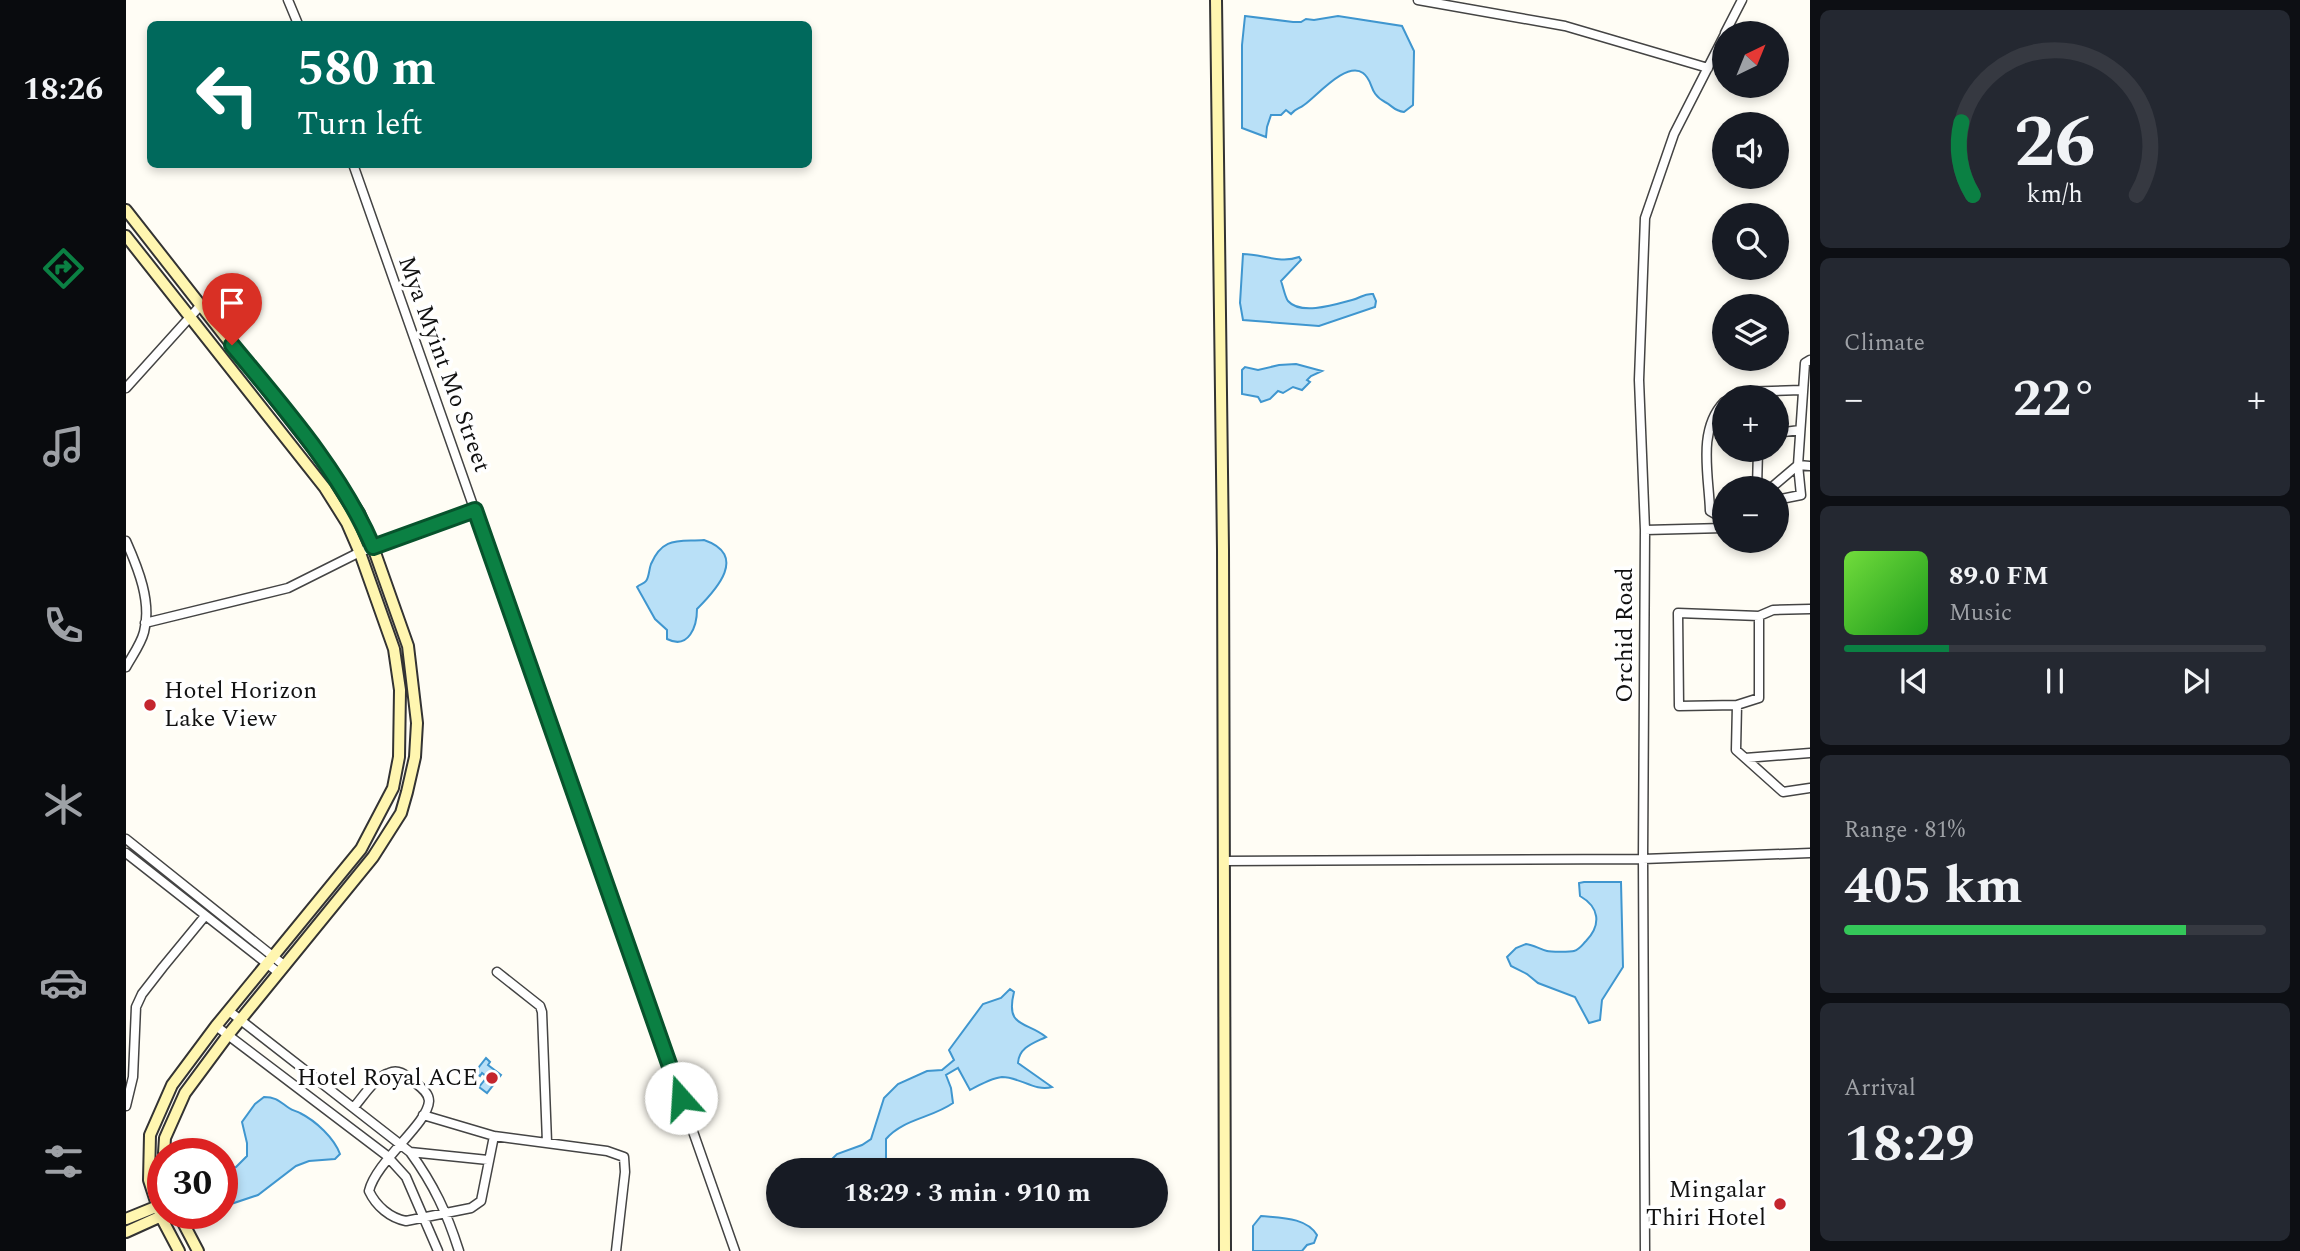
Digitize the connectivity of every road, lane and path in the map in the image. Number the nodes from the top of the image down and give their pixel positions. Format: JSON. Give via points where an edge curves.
{"nodes":[{"id":1,"x":288,"y":0,"type":"edge"},
{"id":2,"x":1216,"y":0,"type":"edge"},
{"id":3,"x":1418,"y":0,"type":"edge"},
{"id":4,"x":1742,"y":0,"type":"edge"},
{"id":5,"x":297,"y":21,"type":"edge"},
{"id":6,"x":1732,"y":21,"type":"edge"},
{"id":7,"x":1712,"y":60,"type":"edge"},
{"id":8,"x":1708,"y":68,"type":"junction"},
{"id":9,"x":353,"y":168,"type":"edge"},
{"id":10,"x":126,"y":210,"type":"edge"},
{"id":11,"x":126,"y":236,"type":"edge"},
{"id":12,"x":200,"y":306,"type":"junction"},
{"id":13,"x":190,"y":316,"type":"junction"},
{"id":14,"x":1810,"y":360,"type":"edge"},
{"id":15,"x":126,"y":388,"type":"edge"},
{"id":16,"x":1789,"y":390,"type":"edge"},
{"id":17,"x":1801,"y":390,"type":"junction"},
{"id":18,"x":1712,"y":417,"type":"edge"},
{"id":19,"x":1800,"y":430,"type":"junction"},
{"id":20,"x":1789,"y":431,"type":"edge"},
{"id":21,"x":1798,"y":465,"type":"junction"},
{"id":22,"x":1810,"y":466,"type":"edge"},
{"id":23,"x":1785,"y":476,"type":"edge"},
{"id":24,"x":1806,"y":494,"type":"edge"},
{"id":25,"x":475,"y":510,"type":"junction"},
{"id":26,"x":1712,"y":511,"type":"edge"},
{"id":27,"x":1712,"y":528,"type":"edge"},
{"id":28,"x":1645,"y":530,"type":"junction"},
{"id":29,"x":126,"y":541,"type":"edge"},
{"id":30,"x":373,"y":547,"type":"junction"},
{"id":31,"x":360,"y":552,"type":"junction"},
{"id":32,"x":1810,"y":609,"type":"edge"},
{"id":33,"x":1759,"y":616,"type":"junction"},
{"id":34,"x":145,"y":623,"type":"junction"},
{"id":35,"x":126,"y":667,"type":"edge"},
{"id":36,"x":1737,"y":705,"type":"junction"},
{"id":37,"x":1810,"y":752,"type":"edge"},
{"id":38,"x":1745,"y":758,"type":"junction"},
{"id":39,"x":1810,"y":789,"type":"edge"},
{"id":40,"x":126,"y":839,"type":"edge"},
{"id":41,"x":126,"y":853,"type":"edge"},
{"id":42,"x":1810,"y":853,"type":"edge"},
{"id":43,"x":1643,"y":859,"type":"junction"},
{"id":44,"x":1224,"y":860,"type":"junction"},
{"id":45,"x":167,"y":870,"type":"junction"},
{"id":46,"x":159,"y":879,"type":"junction"},
{"id":47,"x":205,"y":916,"type":"junction"},
{"id":48,"x":271,"y":960,"type":"junction"},
{"id":49,"x":282,"y":969,"type":"junction"},
{"id":50,"x":497,"y":971,"type":"dead end"},
{"id":51,"x":229,"y":1011,"type":"junction"},
{"id":52,"x":241,"y":1019,"type":"junction"},
{"id":53,"x":216,"y":1026,"type":"junction"},
{"id":54,"x":228,"y":1035,"type":"junction"},
{"id":55,"x":126,"y":1106,"type":"edge"},
{"id":56,"x":354,"y":1107,"type":"junction"},
{"id":57,"x":423,"y":1115,"type":"junction"},
{"id":58,"x":494,"y":1136,"type":"junction"},
{"id":59,"x":150,"y":1138,"type":"edge"},
{"id":60,"x":165,"y":1138,"type":"edge"},
{"id":61,"x":547,"y":1143,"type":"junction"},
{"id":62,"x":401,"y":1144,"type":"junction"},
{"id":63,"x":410,"y":1153,"type":"junction"},
{"id":64,"x":388,"y":1158,"type":"junction"},
{"id":65,"x":488,"y":1160,"type":"junction"},
{"id":66,"x":147,"y":1210,"type":"edge"},
{"id":67,"x":447,"y":1214,"type":"junction"},
{"id":68,"x":425,"y":1218,"type":"junction"},
{"id":69,"x":126,"y":1219,"type":"edge"},
{"id":70,"x":147,"y":1223,"type":"edge"},
{"id":71,"x":170,"y":1229,"type":"edge"},
{"id":72,"x":186,"y":1229,"type":"edge"},
{"id":73,"x":126,"y":1232,"type":"edge"},
{"id":74,"x":179,"y":1251,"type":"edge"},
{"id":75,"x":198,"y":1251,"type":"edge"},
{"id":76,"x":438,"y":1251,"type":"edge"},
{"id":77,"x":459,"y":1251,"type":"edge"},
{"id":78,"x":616,"y":1251,"type":"edge"},
{"id":79,"x":735,"y":1251,"type":"edge"},
{"id":80,"x":1225,"y":1251,"type":"edge"},
{"id":81,"x":1645,"y":1251,"type":"edge"}],
"edges":[{"from":1,"to":5,"type":"street"},
{"from":2,"to":44,"type":"main road"},
{"from":3,"to":8,"type":"street","via":[[1565,26]]},
{"from":4,"to":6,"type":"street","name":"Orchid Road"},
{"from":7,"to":8,"type":"street","name":"Orchid Road"},
{"from":8,"to":28,"type":"street","name":"Orchid Road","via":[[1674,134],[1645,218],[1640,380]]},
{"from":9,"to":25,"type":"street","name":"Mya Myint Mo Street"},
{"from":10,"to":12,"type":"main road"},
{"from":11,"to":13,"type":"main road"},
{"from":12,"to":13,"type":"street"},
{"from":12,"to":30,"type":"main road","via":[[336,478],[359,513]]},
{"from":13,"to":15,"type":"street"},
{"from":13,"to":31,"type":"main road","via":[[325,488]]},
{"from":14,"to":17,"type":"street","via":[[1805,363]]},
{"from":16,"to":17,"type":"street"},
{"from":17,"to":19,"type":"street"},
{"from":18,"to":26,"type":"street","via":[[1707,437]]},
{"from":19,"to":20,"type":"street"},
{"from":19,"to":21,"type":"street"},
{"from":21,"to":22,"type":"street"},
{"from":21,"to":23,"type":"street"},
{"from":21,"to":24,"type":"street"},
{"from":25,"to":30,"type":"street"},
{"from":25,"to":79,"type":"street","name":"Mya Myint Mo Street"},
{"from":27,"to":28,"type":"street"},
{"from":28,"to":43,"type":"street","name":"Orchid Road"},
{"from":29,"to":34,"type":"street","via":[[148,610]]},
{"from":30,"to":31,"type":"street"},
{"from":30,"to":49,"type":"main road","via":[[408,646],[417,723],[415,757],[401,813],[349,889]]},
{"from":31,"to":34,"type":"street","via":[[288,589]]},
{"from":31,"to":48,"type":"main road","via":[[394,649],[400,690],[399,757],[393,788],[361,849]]},
{"from":32,"to":33,"type":"street","via":[[1773,610]]},
{"from":33,"to":36,"type":"street","via":[[1759,698]]},
{"from":33,"to":36,"type":"street","via":[[1678,613],[1679,706]]},
{"from":34,"to":35,"type":"street"},
{"from":36,"to":38,"type":"street","via":[[1736,751]]},
{"from":37,"to":38,"type":"street"},
{"from":38,"to":39,"type":"street","via":[[1783,792]]},
{"from":40,"to":45,"type":"street"},
{"from":41,"to":46,"type":"street"},
{"from":42,"to":43,"type":"street"},
{"from":43,"to":44,"type":"street"},
{"from":43,"to":81,"type":"street","name":"Orchid Road"},
{"from":44,"to":80,"type":"main road"},
{"from":45,"to":46,"type":"street"},
{"from":45,"to":48,"type":"street"},
{"from":46,"to":47,"type":"street"},
{"from":47,"to":48,"type":"street"},
{"from":47,"to":55,"type":"street","via":[[136,1007]]},
{"from":48,"to":49,"type":"street"},
{"from":48,"to":51,"type":"main road"},
{"from":49,"to":52,"type":"main road"},
{"from":50,"to":61,"type":"street","via":[[542,1012]]},
{"from":51,"to":52,"type":"street"},
{"from":51,"to":53,"type":"main road"},
{"from":52,"to":54,"type":"main road"},
{"from":52,"to":56,"type":"street"},
{"from":53,"to":54,"type":"street"},
{"from":53,"to":59,"type":"main road","via":[[172,1085]]},
{"from":54,"to":60,"type":"main road","via":[[185,1093]]},
{"from":54,"to":64,"type":"street"},
{"from":56,"to":57,"type":"street","via":[[383,1075],[393,1071],[403,1073],[427,1094]]},
{"from":56,"to":62,"type":"street"},
{"from":57,"to":58,"type":"street"},
{"from":57,"to":62,"type":"street"},
{"from":58,"to":61,"type":"street"},
{"from":58,"to":65,"type":"street"},
{"from":61,"to":78,"type":"street","via":[[624,1157]]},
{"from":62,"to":63,"type":"street"},
{"from":62,"to":64,"type":"street"},
{"from":63,"to":65,"type":"street"},
{"from":63,"to":67,"type":"street"},
{"from":64,"to":68,"type":"street","via":[[406,1177]]},
{"from":64,"to":68,"type":"street","via":[[371,1184],[372,1197],[397,1219]]},
{"from":65,"to":67,"type":"street","via":[[483,1199],[471,1208]]},
{"from":66,"to":69,"type":"main road"},
{"from":67,"to":68,"type":"street"},
{"from":67,"to":77,"type":"street"},
{"from":68,"to":76,"type":"street"},
{"from":70,"to":73,"type":"main road"},
{"from":71,"to":74,"type":"main road"},
{"from":72,"to":75,"type":"main road"}]}
